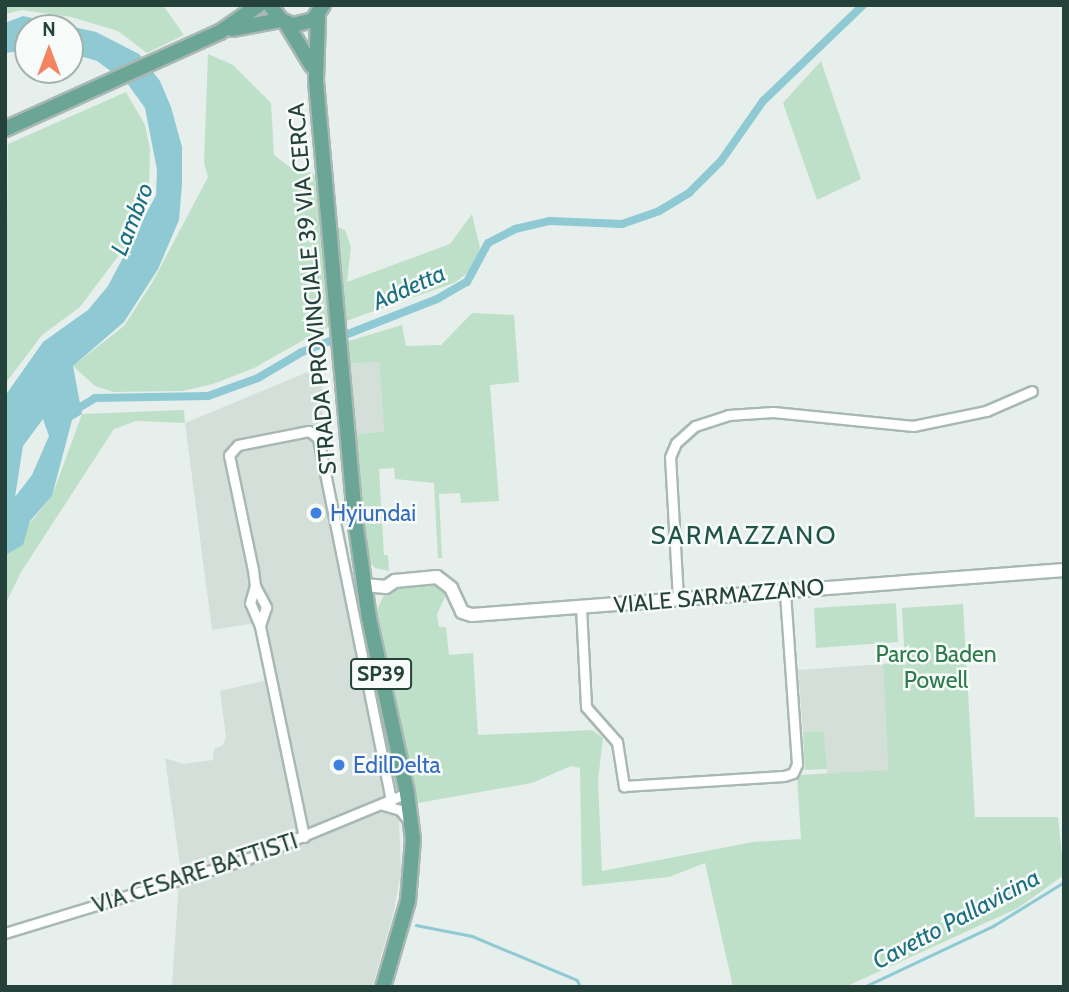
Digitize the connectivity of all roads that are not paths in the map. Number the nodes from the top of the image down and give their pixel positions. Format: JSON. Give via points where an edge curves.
{"nodes":[{"id":1,"x":258,"y":5,"type":"edge"},
{"id":2,"x":270,"y":5,"type":"edge"},
{"id":3,"x":321,"y":10,"type":"edge"},
{"id":4,"x":284,"y":22,"type":"junction"},
{"id":5,"x":220,"y":32,"type":"junction"},
{"id":6,"x":316,"y":81,"type":"junction"},
{"id":7,"x":5,"y":129,"type":"edge"},
{"id":8,"x":1032,"y":391,"type":"dead end"},
{"id":9,"x":1064,"y":570,"type":"edge"},
{"id":10,"x":364,"y":585,"type":"junction"},
{"id":11,"x":255,"y":586,"type":"junction"},
{"id":12,"x":785,"y":591,"type":"junction"},
{"id":13,"x":678,"y":599,"type":"junction"},
{"id":14,"x":581,"y":607,"type":"junction"},
{"id":15,"x":260,"y":626,"type":"junction"},
{"id":16,"x":407,"y":793,"type":"junction"},
{"id":17,"x":386,"y":802,"type":"junction"},
{"id":18,"x":412,"y":824,"type":"junction"},
{"id":19,"x":304,"y":837,"type":"junction"},
{"id":20,"x":5,"y":933,"type":"edge"},
{"id":21,"x":383,"y":987,"type":"edge"}],
"edges":[{"from":1,"to":5,"type":"main road"},
{"from":2,"to":4,"type":"main road","name":"STRADA PROVINCIALE 39 VIA CERCA","number":"SP39"},
{"from":3,"to":4,"type":"main road","name":"STRADA PROVINCIALE 39 VIA CERCA","number":"SP39","via":[[307,23]]},
{"from":3,"to":6,"type":"main road","name":"STRADA PROVINCIALE 39 VIA CERCA","number":"SP39"},
{"from":4,"to":5,"type":"main road"},
{"from":4,"to":6,"type":"main road","name":"STRADA PROVINCIALE 39 VIA CERCA","number":"SP39","via":[[303,46]]},
{"from":5,"to":7,"type":"main road"},
{"from":6,"to":10,"type":"main road","name":"STRADA PROVINCIALE 39 VIA CERCA","number":"SP39"},
{"from":8,"to":13,"type":"street","via":[[989,410],[908,427],[779,412],[728,415],[695,426],[676,443],[670,457]]},
{"from":9,"to":12,"type":"street","name":"VIALE SARMAZZANO"},
{"from":10,"to":14,"type":"street","name":"VIALE SARMAZZANO","via":[[383,578],[443,579],[462,612],[472,615]]},
{"from":10,"to":16,"type":"main road","name":"STRADA PROVINCIALE 39 VIA CERCA","number":"SP39"},
{"from":11,"to":15,"type":"street","via":[[250,603]]},
{"from":11,"to":15,"type":"street","via":[[266,607]]},
{"from":11,"to":17,"type":"street","via":[[229,454],[238,445],[309,431],[318,438]]},
{"from":12,"to":13,"type":"street","name":"VIALE SARMAZZANO"},
{"from":12,"to":14,"type":"street","via":[[796,770],[784,776],[624,786],[617,742],[586,707]]},
{"from":13,"to":14,"type":"street","name":"VIALE SARMAZZANO"},
{"from":15,"to":19,"type":"street"},
{"from":16,"to":17,"type":"street","name":"VIA CESARE BATTISTI"},
{"from":16,"to":18,"type":"main road","name":"STRADA PROVINCIALE 39 VIA CERCA","number":"SP39"},
{"from":17,"to":18,"type":"street"},
{"from":17,"to":19,"type":"street","name":"VIA CESARE BATTISTI"},
{"from":18,"to":21,"type":"main road","name":"STRADA PROVINCIALE 39 VIA CERCA","number":"SP39","via":[[408,901]]},
{"from":19,"to":20,"type":"street","name":"VIA CESARE BATTISTI"}]}
